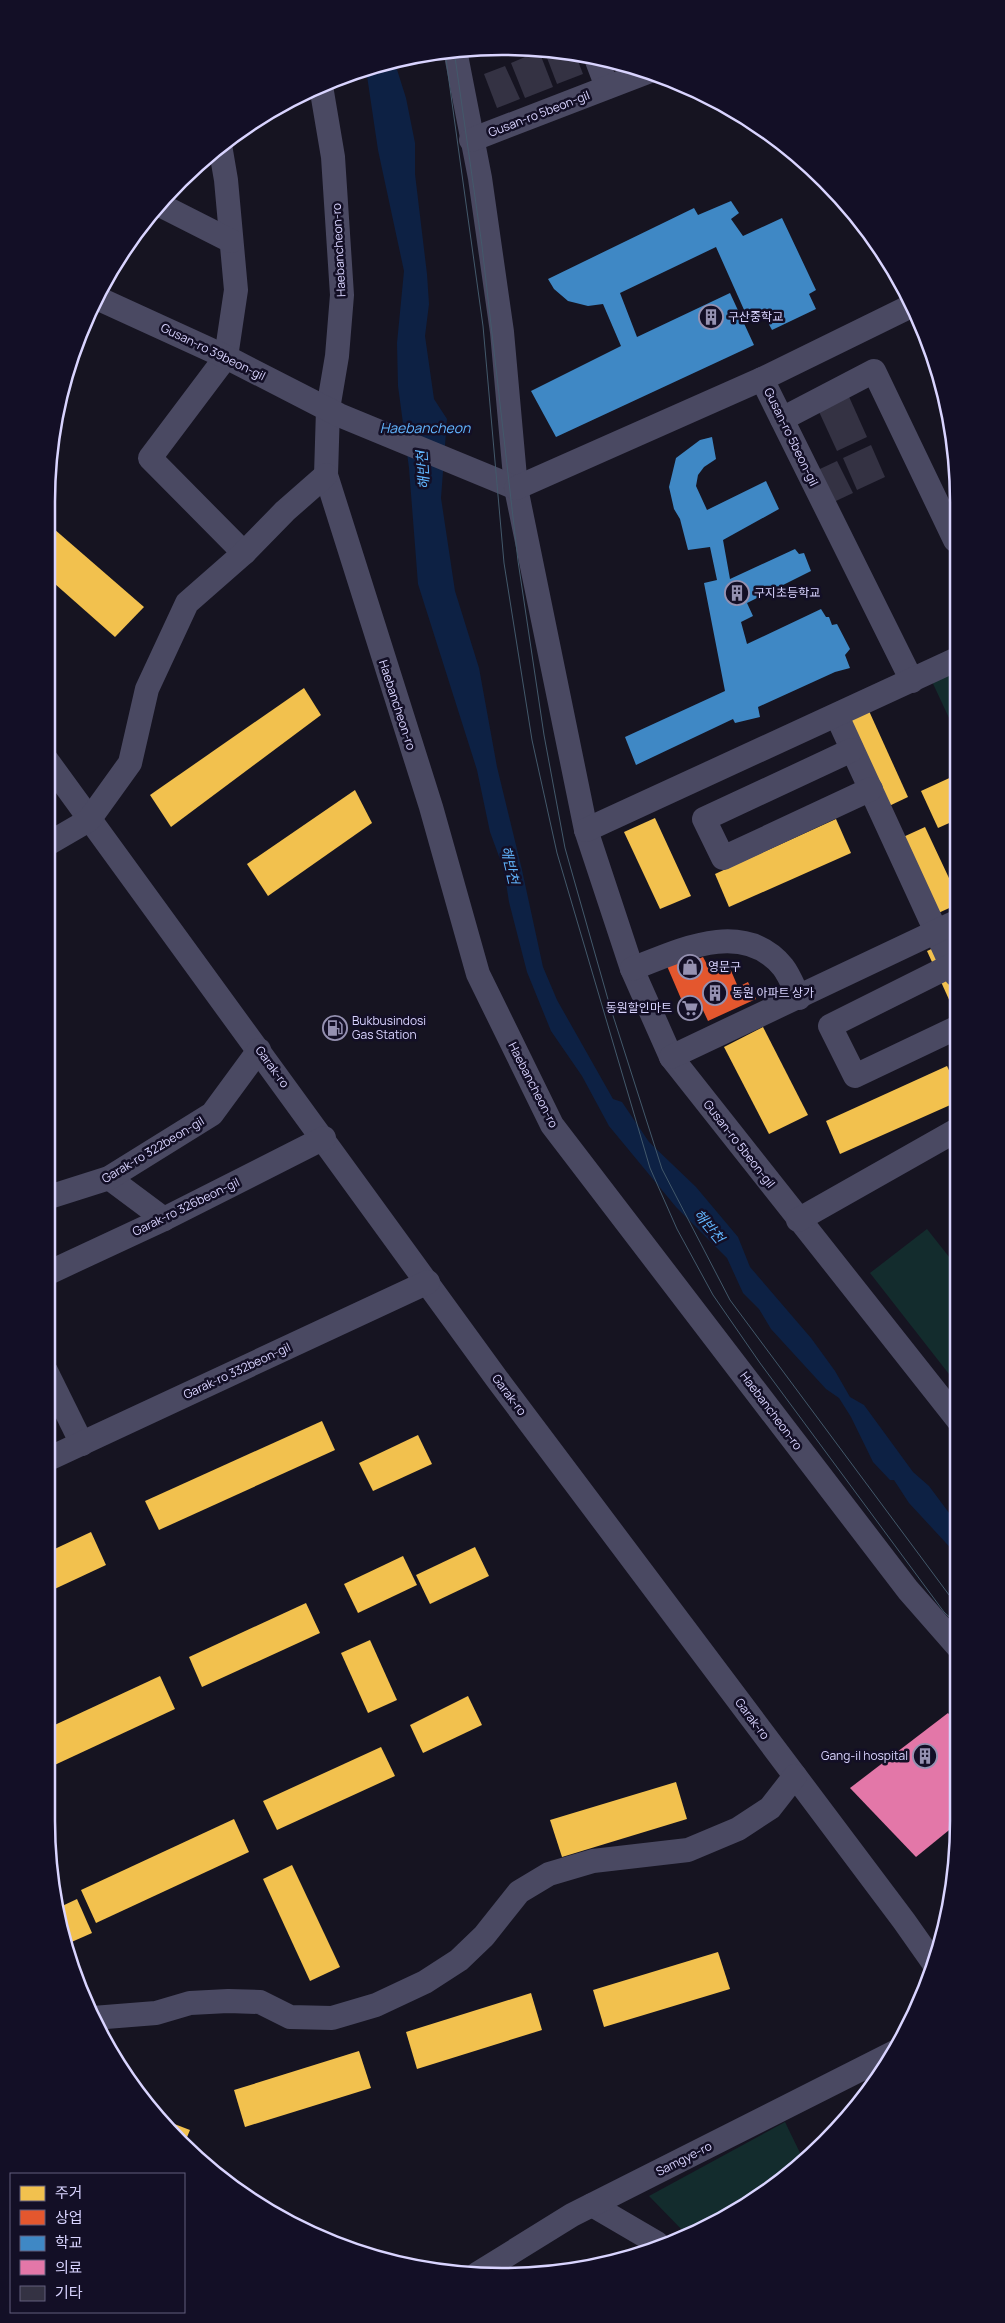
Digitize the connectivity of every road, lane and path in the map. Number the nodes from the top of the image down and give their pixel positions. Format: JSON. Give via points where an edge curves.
{"nodes":[{"id":1,"x":456,"y":58,"type":"edge"},
{"id":2,"x":599,"y":66,"type":"edge"},
{"id":3,"x":637,"y":76,"type":"edge"},
{"id":4,"x":608,"y":87,"type":"junction"},
{"id":5,"x":322,"y":93,"type":"edge"},
{"id":6,"x":471,"y":140,"type":"junction"},
{"id":7,"x":221,"y":154,"type":"edge"},
{"id":8,"x":165,"y":208,"type":"edge"},
{"id":9,"x":231,"y":241,"type":"junction"},
{"id":10,"x":103,"y":301,"type":"edge"},
{"id":11,"x":906,"y":309,"type":"edge"},
{"id":12,"x":226,"y":357,"type":"junction"},
{"id":13,"x":762,"y":379,"type":"junction"},
{"id":14,"x":333,"y":412,"type":"junction"},
{"id":15,"x":782,"y":419,"type":"junction"},
{"id":16,"x":326,"y":475,"type":"junction"},
{"id":17,"x":516,"y":488,"type":"junction"},
{"id":18,"x":950,"y":530,"type":"edge"},
{"id":19,"x":244,"y":553,"type":"junction"},
{"id":20,"x":950,"y":662,"type":"edge"},
{"id":21,"x":912,"y":681,"type":"junction"},
{"id":22,"x":837,"y":716,"type":"junction"},
{"id":23,"x":852,"y":750,"type":"junction"},
{"id":24,"x":55,"y":772,"type":"edge"},
{"id":25,"x":871,"y":790,"type":"junction"},
{"id":26,"x":89,"y":820,"type":"junction"},
{"id":27,"x":586,"y":830,"type":"junction"},
{"id":28,"x":55,"y":840,"type":"edge"},
{"id":29,"x":946,"y":926,"type":"edge"},
{"id":30,"x":950,"y":948,"type":"edge"},
{"id":31,"x":632,"y":969,"type":"junction"},
{"id":32,"x":950,"y":972,"type":"edge"},
{"id":33,"x":806,"y":995,"type":"junction"},
{"id":34,"x":830,"y":1026,"type":"junction"},
{"id":35,"x":950,"y":1031,"type":"edge"},
{"id":36,"x":259,"y":1050,"type":"junction"},
{"id":37,"x":671,"y":1057,"type":"junction"},
{"id":38,"x":950,"y":1134,"type":"edge"},
{"id":39,"x":324,"y":1138,"type":"junction"},
{"id":40,"x":109,"y":1178,"type":"junction"},
{"id":41,"x":55,"y":1195,"type":"edge"},
{"id":42,"x":164,"y":1219,"type":"junction"},
{"id":43,"x":798,"y":1220,"type":"junction"},
{"id":44,"x":55,"y":1270,"type":"edge"},
{"id":45,"x":428,"y":1282,"type":"junction"},
{"id":46,"x":55,"y":1390,"type":"edge"},
{"id":47,"x":950,"y":1410,"type":"edge"},
{"id":48,"x":82,"y":1444,"type":"junction"},
{"id":49,"x":55,"y":1454,"type":"edge"},
{"id":50,"x":950,"y":1638,"type":"edge"},
{"id":51,"x":795,"y":1776,"type":"junction"},
{"id":52,"x":928,"y":1957,"type":"edge"},
{"id":53,"x":101,"y":2017,"type":"edge"},
{"id":54,"x":881,"y":2059,"type":"edge"},
{"id":55,"x":592,"y":2205,"type":"junction"},
{"id":56,"x":654,"y":2241,"type":"edge"},
{"id":57,"x":487,"y":2267,"type":"edge"}],
"edges":[{"from":1,"to":6,"type":"street","name":"Gusan-ro 5beon-gil"},
{"from":2,"to":4,"type":"street"},
{"from":3,"to":4,"type":"street","name":"Gusan-ro 5beon-gil"},
{"from":4,"to":6,"type":"street","name":"Gusan-ro 5beon-gil"},
{"from":5,"to":14,"type":"street","name":"Haebancheon-ro","via":[[333,157],[342,295]]},
{"from":6,"to":17,"type":"street","name":"Gusan-ro 5beon-gil","via":[[480,178],[502,332]]},
{"from":7,"to":9,"type":"street"},
{"from":8,"to":9,"type":"street"},
{"from":9,"to":12,"type":"street","via":[[236,290]]},
{"from":10,"to":12,"type":"street","name":"Gusan-ro 39beon-gil"},
{"from":11,"to":13,"type":"street"},
{"from":12,"to":14,"type":"street","name":"Gusan-ro 39beon-gil"},
{"from":12,"to":19,"type":"street","via":[[150,458]]},
{"from":13,"to":15,"type":"street","name":"Gusan-ro 5beon-gil"},
{"from":13,"to":17,"type":"street","name":"Gusan-ro 5beon-gil"},
{"from":14,"to":16,"type":"street","name":"Haebancheon-ro"},
{"from":14,"to":17,"type":"street","name":"Gusan-ro 39beon-gil"},
{"from":15,"to":18,"type":"street","via":[[874,371]]},
{"from":15,"to":21,"type":"street","name":"Gusan-ro 5beon-gil"},
{"from":16,"to":19,"type":"street"},
{"from":16,"to":50,"type":"street","name":"Haebancheon-ro","via":[[430,807],[478,974],[552,1125],[902,1582]]},
{"from":17,"to":27,"type":"street","name":"Gusan-ro 5beon-gil"},
{"from":19,"to":26,"type":"street","via":[[187,603],[147,689],[130,763]]},
{"from":20,"to":21,"type":"street"},
{"from":21,"to":22,"type":"street"},
{"from":22,"to":23,"type":"street"},
{"from":22,"to":27,"type":"street"},
{"from":23,"to":25,"type":"street"},
{"from":23,"to":25,"type":"street","via":[[704,819],[723,858]]},
{"from":24,"to":26,"type":"street","name":"Garak-ro"},
{"from":25,"to":29,"type":"street"},
{"from":26,"to":28,"type":"street"},
{"from":26,"to":36,"type":"street","name":"Garak-ro"},
{"from":27,"to":31,"type":"street","name":"Gusan-ro 5beon-gil"},
{"from":29,"to":30,"type":"street"},
{"from":29,"to":33,"type":"street"},
{"from":31,"to":33,"type":"street","via":[[700,943],[752,945],[773,956]]},
{"from":31,"to":37,"type":"street","name":"Gusan-ro 5beon-gil"},
{"from":32,"to":34,"type":"street"},
{"from":33,"to":34,"type":"street"},
{"from":33,"to":37,"type":"street"},
{"from":34,"to":35,"type":"street","via":[[855,1076]]},
{"from":36,"to":39,"type":"street","name":"Garak-ro"},
{"from":36,"to":40,"type":"street","name":"Garak-ro 322beon-gil","via":[[212,1114]]},
{"from":37,"to":43,"type":"street","name":"Gusan-ro 5beon-gil"},
{"from":38,"to":43,"type":"street"},
{"from":39,"to":42,"type":"street","name":"Garak-ro 326beon-gil"},
{"from":39,"to":45,"type":"street","name":"Garak-ro"},
{"from":40,"to":41,"type":"street","name":"Garak-ro 322beon-gil"},
{"from":40,"to":42,"type":"street"},
{"from":42,"to":44,"type":"street","name":"Garak-ro 326beon-gil"},
{"from":43,"to":47,"type":"street","name":"Gusan-ro 5beon-gil"},
{"from":45,"to":48,"type":"street","name":"Garak-ro 332beon-gil"},
{"from":45,"to":51,"type":"street","name":"Garak-ro"},
{"from":46,"to":48,"type":"street"},
{"from":48,"to":49,"type":"street","name":"Garak-ro 332beon-gil"},
{"from":51,"to":52,"type":"street","name":"Garak-ro"},
{"from":51,"to":53,"type":"street","via":[[770,1808],[738,1829],[688,1850],[593,1860],[548,1874],[519,1892],[484,1936],[459,1960],[425,1982],[376,2005],[332,2018],[290,2017],[260,2002],[228,2001],[190,2003],[156,2013]]},
{"from":54,"to":55,"type":"street","name":"Samgye-ro"},
{"from":55,"to":56,"type":"street"},
{"from":55,"to":57,"type":"street","name":"Samgye-ro"}]}
